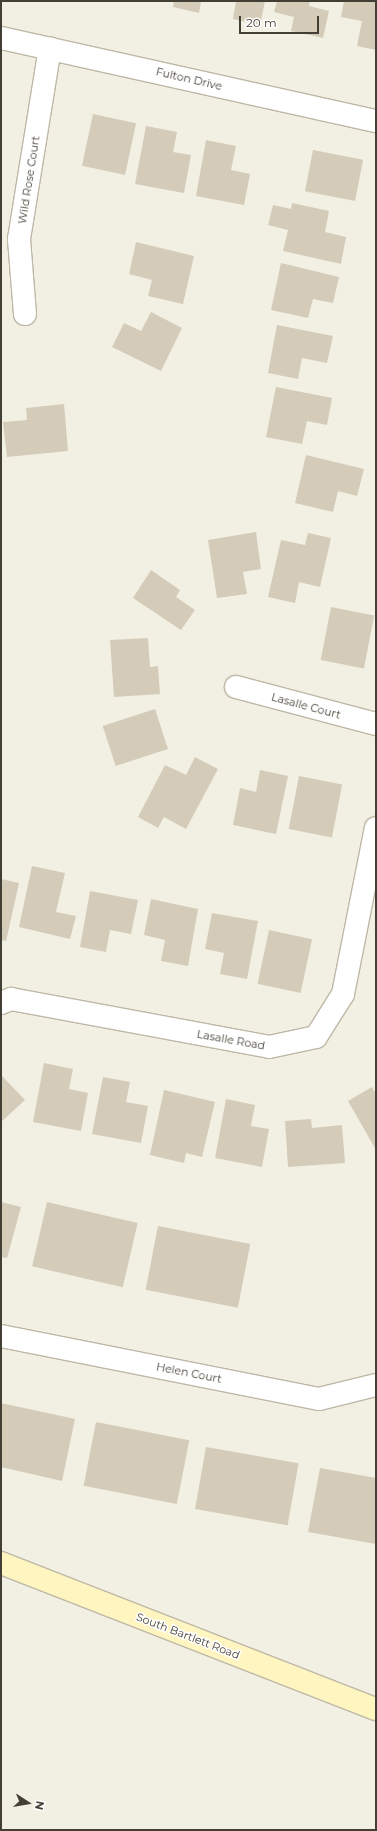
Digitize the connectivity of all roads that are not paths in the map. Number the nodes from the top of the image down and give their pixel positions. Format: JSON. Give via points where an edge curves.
{"nodes":[{"id":1,"x":1,"y":38,"type":"edge"},
{"id":2,"x":50,"y":48,"type":"junction"},
{"id":3,"x":376,"y":121,"type":"edge"},
{"id":4,"x":25,"y":314,"type":"dead end"},
{"id":5,"x":236,"y":687,"type":"dead end"},
{"id":6,"x":376,"y":724,"type":"edge"},
{"id":7,"x":376,"y":828,"type":"edge"},
{"id":8,"x":1,"y":1003,"type":"edge"},
{"id":9,"x":1,"y":1336,"type":"edge"},
{"id":10,"x":376,"y":1385,"type":"edge"},
{"id":11,"x":1,"y":1563,"type":"edge"},
{"id":12,"x":376,"y":1709,"type":"edge"}],
"edges":[{"from":1,"to":2,"type":"street","name":"Fulton Drive"},
{"from":2,"to":3,"type":"street","name":"Fulton Drive"},
{"from":2,"to":4,"type":"street","name":"Wild Rose Court","via":[[19,239]]},
{"from":5,"to":6,"type":"street","name":"Lasalle Court"},
{"from":7,"to":8,"type":"street","name":"Lasalle Road","via":[[343,994],[316,1037],[269,1047],[12,999]]},
{"from":9,"to":10,"type":"street","name":"Helen Court","via":[[319,1399]]},
{"from":11,"to":12,"type":"main road","name":"South Bartlett Road"}]}
